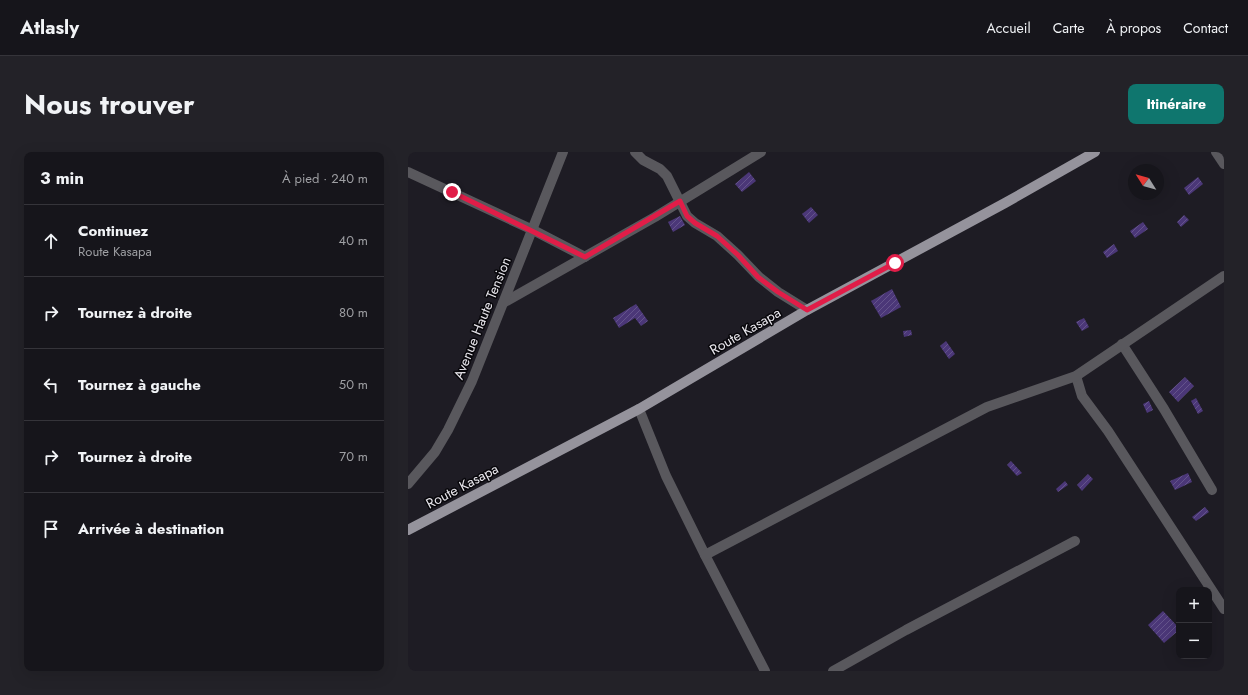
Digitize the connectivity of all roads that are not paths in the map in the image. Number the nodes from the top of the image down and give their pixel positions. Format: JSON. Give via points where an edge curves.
{"nodes":[{"id":1,"x":564,"y":152,"type":"edge"},
{"id":2,"x":634,"y":152,"type":"edge"},
{"id":3,"x":761,"y":152,"type":"edge"},
{"id":4,"x":1095,"y":152,"type":"edge"},
{"id":5,"x":1216,"y":152,"type":"edge"},
{"id":6,"x":1224,"y":164,"type":"edge"},
{"id":7,"x":408,"y":172,"type":"edge"},
{"id":8,"x":680,"y":201,"type":"junction"},
{"id":9,"x":533,"y":230,"type":"junction"},
{"id":10,"x":585,"y":257,"type":"junction"},
{"id":11,"x":1224,"y":276,"type":"edge"},
{"id":12,"x":503,"y":303,"type":"junction"},
{"id":13,"x":807,"y":310,"type":"junction"},
{"id":14,"x":1122,"y":344,"type":"junction"},
{"id":15,"x":1076,"y":376,"type":"junction"},
{"id":16,"x":639,"y":409,"type":"junction"},
{"id":17,"x":408,"y":484,"type":"edge"},
{"id":18,"x":1212,"y":490,"type":"dead end"},
{"id":19,"x":408,"y":530,"type":"edge"},
{"id":20,"x":1075,"y":541,"type":"dead end"},
{"id":21,"x":705,"y":554,"type":"junction"},
{"id":22,"x":1224,"y":609,"type":"edge"},
{"id":23,"x":765,"y":671,"type":"edge"},
{"id":24,"x":833,"y":671,"type":"edge"}],
"edges":[{"from":1,"to":9,"type":"street","name":"Avenue Haute Tension"},
{"from":2,"to":8,"type":"street","via":[[667,176]]},
{"from":3,"to":8,"type":"street"},
{"from":4,"to":13,"type":"main road","name":"Route Kasapa"},
{"from":5,"to":6,"type":"street"},
{"from":7,"to":9,"type":"street"},
{"from":8,"to":10,"type":"street"},
{"from":8,"to":13,"type":"street","via":[[687,216],[695,223],[717,236],[758,277]]},
{"from":9,"to":10,"type":"street"},
{"from":9,"to":12,"type":"street","name":"Avenue Haute Tension"},
{"from":10,"to":12,"type":"street"},
{"from":11,"to":14,"type":"street"},
{"from":12,"to":17,"type":"street","name":"Avenue Haute Tension","via":[[472,381],[448,430],[435,452]]},
{"from":13,"to":16,"type":"main road","name":"Route Kasapa"},
{"from":14,"to":15,"type":"street"},
{"from":14,"to":18,"type":"street"},
{"from":15,"to":21,"type":"street","via":[[987,407]]},
{"from":15,"to":22,"type":"street","via":[[1082,396],[1108,431]]},
{"from":16,"to":19,"type":"main road","name":"Route Kasapa"},
{"from":16,"to":21,"type":"street","via":[[666,476]]},
{"from":20,"to":24,"type":"street"},
{"from":21,"to":23,"type":"street"}]}
